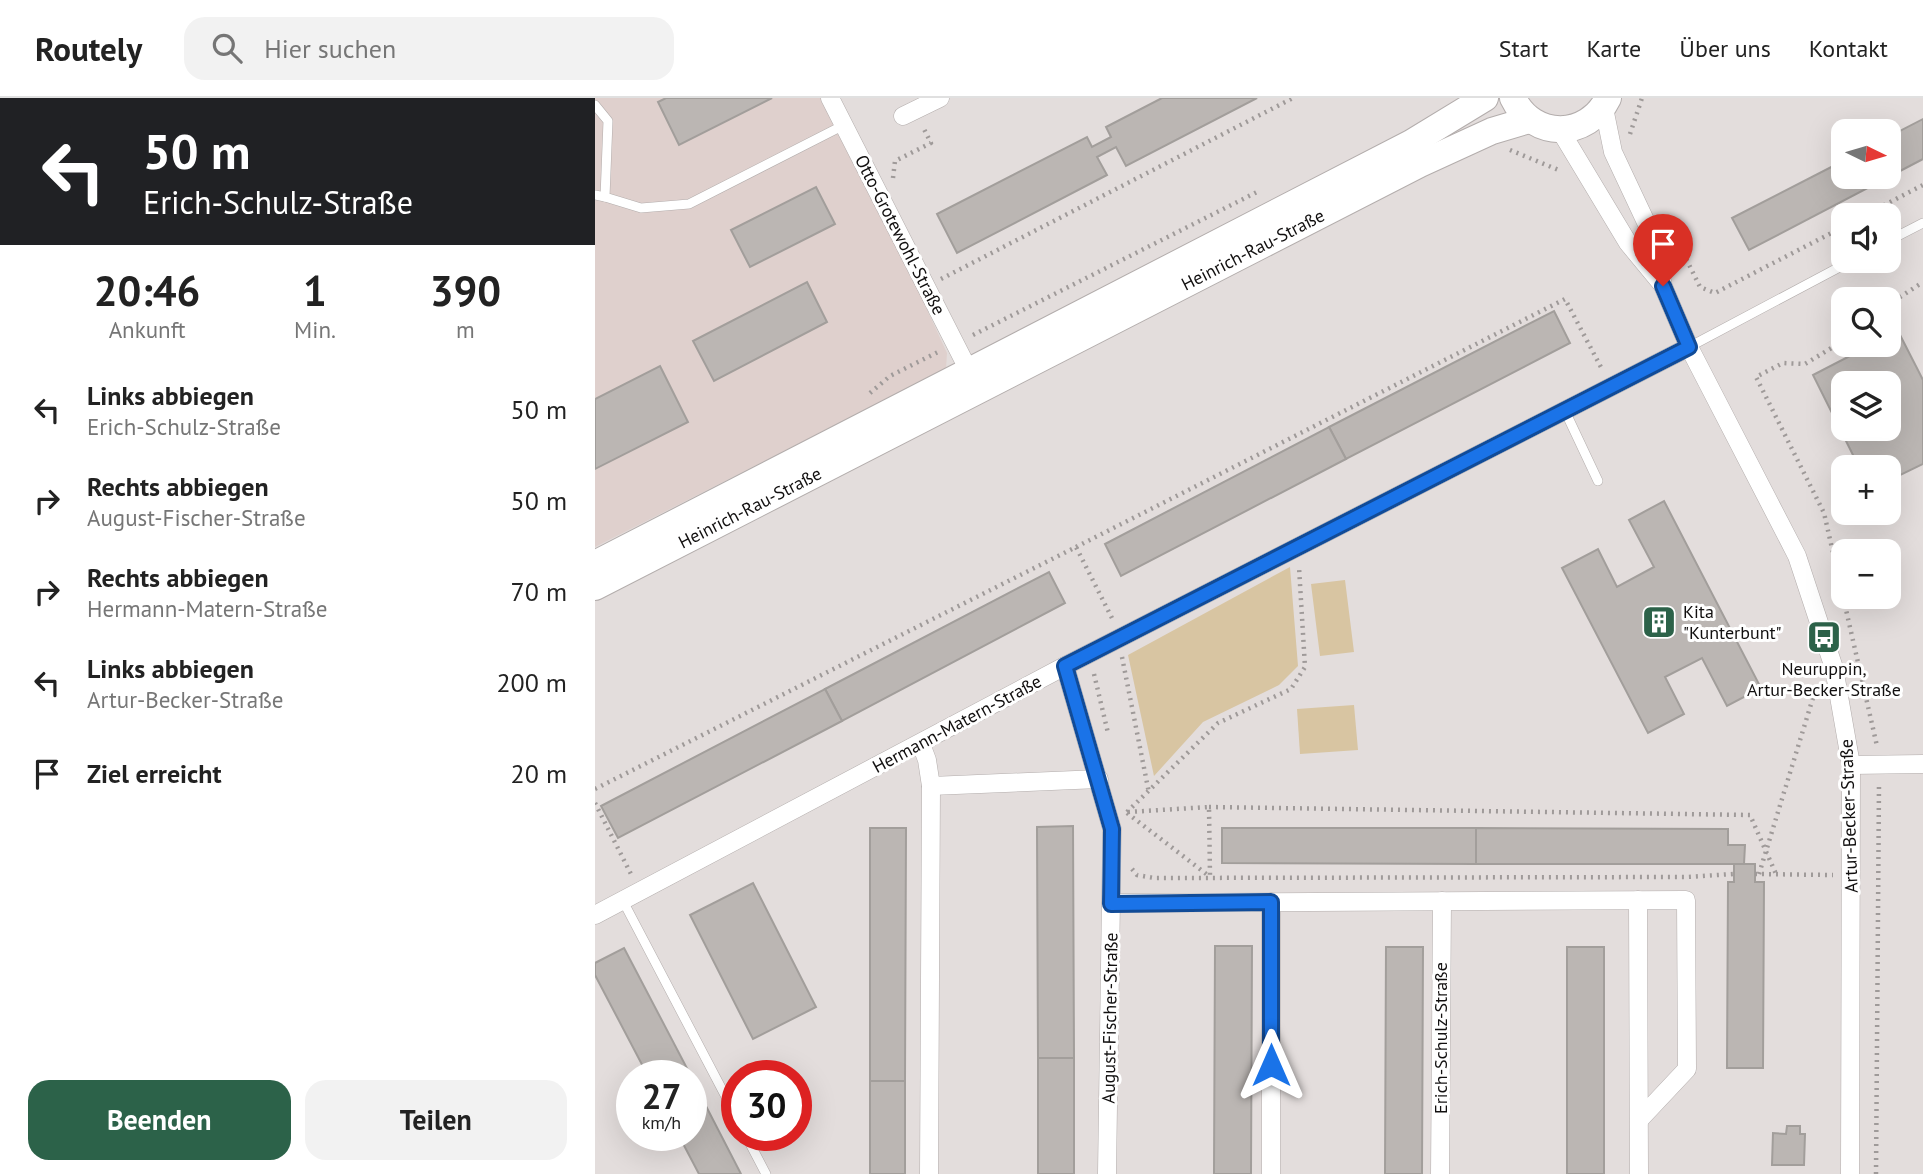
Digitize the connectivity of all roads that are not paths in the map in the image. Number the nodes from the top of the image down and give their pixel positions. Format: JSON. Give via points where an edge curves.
{"nodes":[{"id":1,"x":830,"y":98,"type":"edge"},
{"id":2,"x":940,"y":98,"type":"edge"},
{"id":3,"x":1485,"y":98,"type":"edge"},
{"id":4,"x":1513,"y":98,"type":"edge"},
{"id":5,"x":1606,"y":103,"type":"edge"},
{"id":6,"x":595,"y":105,"type":"edge"},
{"id":7,"x":909,"y":113,"type":"road end"},
{"id":8,"x":1529,"y":120,"type":"junction"},
{"id":9,"x":844,"y":125,"type":"junction"},
{"id":10,"x":1560,"y":130,"type":"junction"},
{"id":11,"x":595,"y":195,"type":"edge"},
{"id":12,"x":605,"y":197,"type":"junction"},
{"id":13,"x":1923,"y":223,"type":"edge"},
{"id":14,"x":1901,"y":234,"type":"edge"},
{"id":15,"x":1831,"y":272,"type":"edge"},
{"id":16,"x":1663,"y":286,"type":"junction"},
{"id":17,"x":1689,"y":347,"type":"junction"},
{"id":18,"x":974,"y":380,"type":"junction"},
{"id":19,"x":1565,"y":411,"type":"junction"},
{"id":20,"x":1598,"y":481,"type":"dead end"},
{"id":21,"x":595,"y":564,"type":"edge"},
{"id":22,"x":595,"y":587,"type":"edge"},
{"id":23,"x":1065,"y":666,"type":"junction"},
{"id":24,"x":921,"y":744,"type":"junction"},
{"id":25,"x":1923,"y":764,"type":"edge"},
{"id":26,"x":1851,"y":765,"type":"junction"},
{"id":27,"x":1099,"y":779,"type":"junction"},
{"id":28,"x":932,"y":786,"type":"junction"},
{"id":29,"x":1638,"y":900,"type":"junction"},
{"id":30,"x":623,"y":901,"type":"junction"},
{"id":31,"x":1442,"y":901,"type":"junction"},
{"id":32,"x":1271,"y":902,"type":"junction"},
{"id":33,"x":1111,"y":904,"type":"junction"},
{"id":34,"x":595,"y":915,"type":"edge"},
{"id":35,"x":721,"y":1088,"type":"edge"},
{"id":36,"x":1640,"y":1119,"type":"junction"},
{"id":37,"x":754,"y":1151,"type":"edge"},
{"id":38,"x":766,"y":1174,"type":"edge"},
{"id":39,"x":929,"y":1174,"type":"edge"},
{"id":40,"x":1107,"y":1174,"type":"edge"},
{"id":41,"x":1271,"y":1174,"type":"edge"},
{"id":42,"x":1440,"y":1174,"type":"edge"},
{"id":43,"x":1639,"y":1174,"type":"edge"},
{"id":44,"x":1850,"y":1174,"type":"edge"}],
"edges":[{"from":1,"to":9,"type":"street","name":"Otto-Grotewohl-Straße"},
{"from":2,"to":7,"type":"street"},
{"from":3,"to":18,"type":"main road","name":"Heinrich-Rau-Straße","via":[[1411,143]]},
{"from":4,"to":8,"type":"main road"},
{"from":5,"to":10,"type":"main road","via":[[1592,120]]},
{"from":5,"to":16,"type":"street","name":"Artur-Becker-Straße","via":[[1613,152],[1652,235]]},
{"from":6,"to":12,"type":"lane","via":[[608,121]]},
{"from":8,"to":10,"type":"main road"},
{"from":8,"to":18,"type":"main road","name":"Heinrich-Rau-Straße","via":[[1492,131],[1420,164],[1056,352]]},
{"from":9,"to":12,"type":"lane","via":[[689,204],[641,208]]},
{"from":9,"to":18,"type":"street","name":"Otto-Grotewohl-Straße"},
{"from":10,"to":16,"type":"street","name":"Artur-Becker-Straße","via":[[1628,243]]},
{"from":11,"to":12,"type":"lane"},
{"from":13,"to":14,"type":"lane"},
{"from":15,"to":17,"type":"lane","name":"Hermann-Matern-Straße"},
{"from":16,"to":17,"type":"street","name":"Artur-Becker-Straße"},
{"from":17,"to":19,"type":"street","name":"Hermann-Matern-Straße"},
{"from":17,"to":26,"type":"street","name":"Artur-Becker-Straße","via":[[1797,556],[1834,668]]},
{"from":18,"to":21,"type":"main road","name":"Heinrich-Rau-Straße"},
{"from":18,"to":22,"type":"main road","name":"Heinrich-Rau-Straße"},
{"from":19,"to":20,"type":"lane"},
{"from":19,"to":23,"type":"street","name":"Hermann-Matern-Straße"},
{"from":23,"to":24,"type":"street","name":"Hermann-Matern-Straße"},
{"from":23,"to":27,"type":"street","name":"August-Fischer-Straße"},
{"from":24,"to":28,"type":"street"},
{"from":24,"to":30,"type":"street","name":"Hermann-Matern-Straße"},
{"from":25,"to":26,"type":"street"},
{"from":26,"to":44,"type":"street","name":"Artur-Becker-Straße"},
{"from":27,"to":28,"type":"street"},
{"from":27,"to":33,"type":"street","name":"August-Fischer-Straße","via":[[1112,829]]},
{"from":28,"to":39,"type":"street"},
{"from":29,"to":31,"type":"street"},
{"from":29,"to":36,"type":"street"},
{"from":29,"to":36,"type":"street","via":[[1686,900],[1687,1069]]},
{"from":30,"to":34,"type":"street","name":"Hermann-Matern-Straße"},
{"from":30,"to":35,"type":"lane"},
{"from":31,"to":32,"type":"street"},
{"from":31,"to":42,"type":"street","name":"Erich-Schulz-Straße"},
{"from":32,"to":33,"type":"street"},
{"from":32,"to":41,"type":"street"},
{"from":33,"to":40,"type":"street","name":"August-Fischer-Straße"},
{"from":36,"to":43,"type":"street"},
{"from":37,"to":38,"type":"lane"}]}
